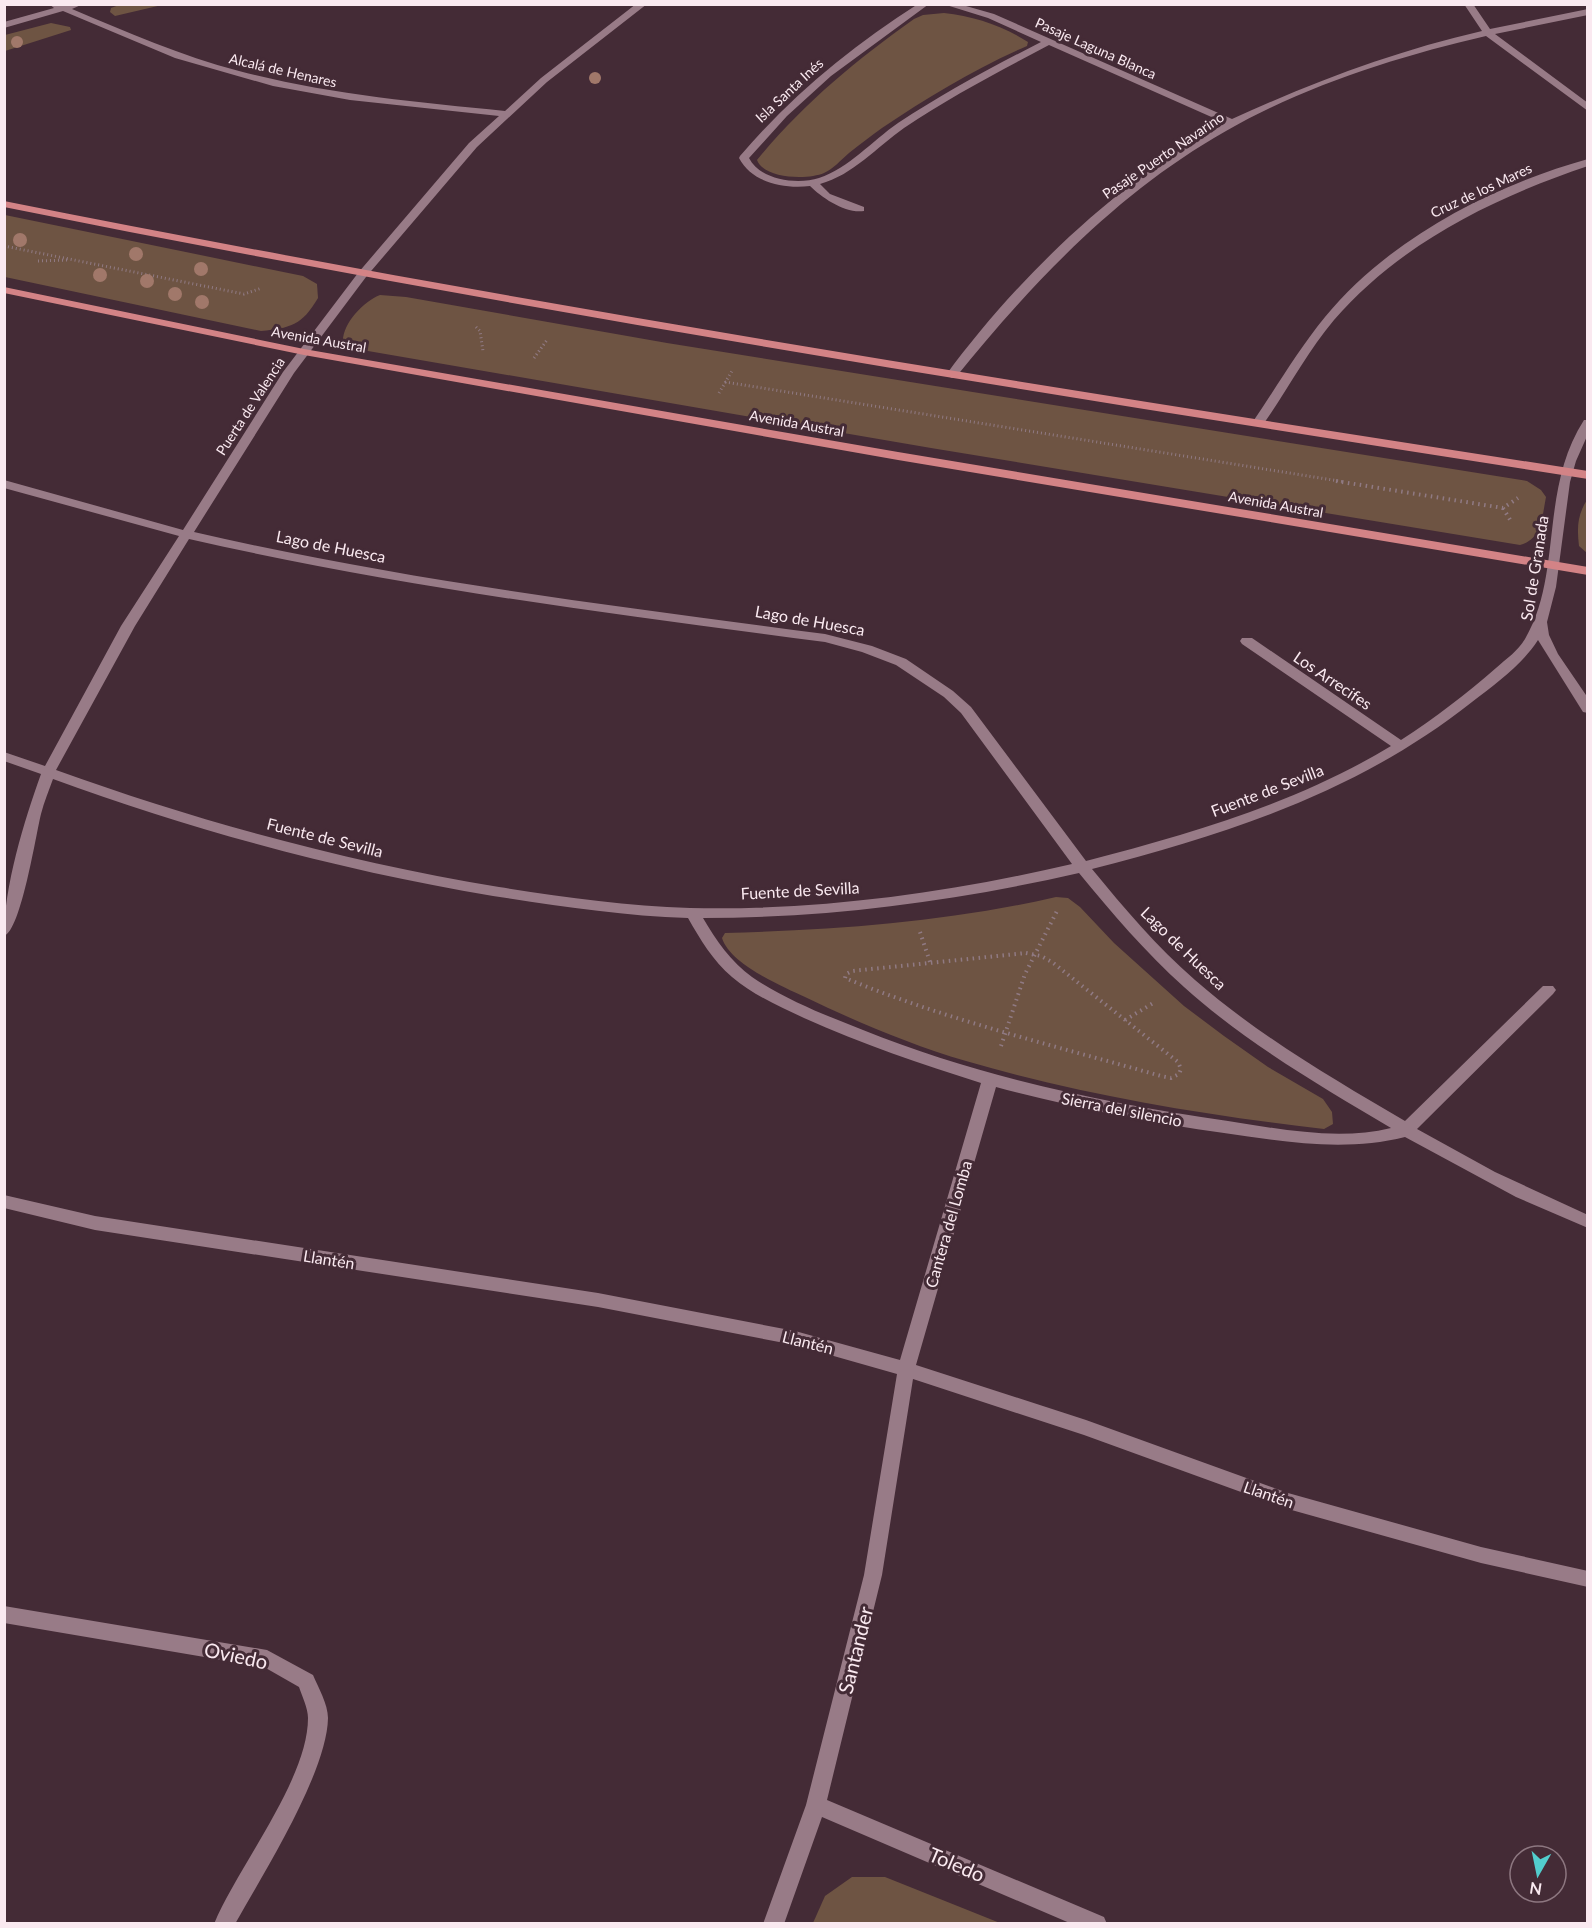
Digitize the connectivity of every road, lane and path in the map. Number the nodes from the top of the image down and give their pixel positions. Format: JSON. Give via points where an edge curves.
{"nodes":[{"id":1,"x":53,"y":4,"type":"edge"},
{"id":2,"x":80,"y":4,"type":"edge"},
{"id":3,"x":643,"y":4,"type":"edge"},
{"id":4,"x":925,"y":4,"type":"edge"},
{"id":5,"x":947,"y":4,"type":"edge"},
{"id":6,"x":1468,"y":4,"type":"edge"},
{"id":7,"x":64,"y":9,"type":"junction"},
{"id":8,"x":1587,"y":12,"type":"edge"},
{"id":9,"x":4,"y":25,"type":"edge"},
{"id":10,"x":1487,"y":32,"type":"junction"},
{"id":11,"x":1050,"y":41,"type":"junction"},
{"id":12,"x":1587,"y":108,"type":"edge"},
{"id":13,"x":507,"y":114,"type":"junction"},
{"id":14,"x":1232,"y":123,"type":"junction"},
{"id":15,"x":1587,"y":162,"type":"edge"},
{"id":16,"x":813,"y":183,"type":"junction"},
{"id":17,"x":4,"y":204,"type":"edge"},
{"id":18,"x":861,"y":209,"type":"dead end"},
{"id":19,"x":4,"y":246,"type":"edge"},
{"id":20,"x":362,"y":275,"type":"junction"},
{"id":21,"x":4,"y":290,"type":"edge"},
{"id":22,"x":244,"y":294,"type":"dead end"},
{"id":23,"x":472,"y":324,"type":"dead end"},
{"id":24,"x":549,"y":337,"type":"dead end"},
{"id":25,"x":303,"y":352,"type":"junction"},
{"id":26,"x":484,"y":355,"type":"dead end"},
{"id":27,"x":531,"y":362,"type":"dead end"},
{"id":28,"x":734,"y":367,"type":"dead end"},
{"id":29,"x":952,"y":375,"type":"junction"},
{"id":30,"x":725,"y":382,"type":"junction"},
{"id":31,"x":717,"y":396,"type":"dead end"},
{"id":32,"x":1258,"y":423,"type":"junction"},
{"id":33,"x":1587,"y":423,"type":"edge"},
{"id":34,"x":1568,"y":472,"type":"junction"},
{"id":35,"x":1587,"y":475,"type":"edge"},
{"id":36,"x":4,"y":484,"type":"edge"},
{"id":37,"x":1503,"y":508,"type":"dead end"},
{"id":38,"x":185,"y":534,"type":"junction"},
{"id":39,"x":1554,"y":565,"type":"junction"},
{"id":40,"x":1587,"y":571,"type":"edge"},
{"id":41,"x":1539,"y":621,"type":"junction"},
{"id":42,"x":1247,"y":641,"type":"dead end"},
{"id":43,"x":1587,"y":709,"type":"edge"},
{"id":44,"x":1401,"y":746,"type":"junction"},
{"id":45,"x":4,"y":756,"type":"edge"},
{"id":46,"x":48,"y":773,"type":"junction"},
{"id":47,"x":1083,"y":867,"type":"junction"},
{"id":48,"x":692,"y":913,"type":"junction"},
{"id":49,"x":4,"y":931,"type":"edge"},
{"id":50,"x":1034,"y":954,"type":"junction"},
{"id":51,"x":1548,"y":990,"type":"dead end"},
{"id":52,"x":1006,"y":1032,"type":"junction"},
{"id":53,"x":990,"y":1080,"type":"junction"},
{"id":54,"x":1405,"y":1131,"type":"junction"},
{"id":55,"x":4,"y":1201,"type":"edge"},
{"id":56,"x":1587,"y":1222,"type":"edge"},
{"id":57,"x":906,"y":1369,"type":"junction"},
{"id":58,"x":1587,"y":1579,"type":"edge"},
{"id":59,"x":4,"y":1614,"type":"edge"},
{"id":60,"x":816,"y":1805,"type":"junction"},
{"id":61,"x":224,"y":1923,"type":"edge"},
{"id":62,"x":773,"y":1923,"type":"edge"},
{"id":63,"x":1097,"y":1923,"type":"edge"}],
"edges":[{"from":1,"to":7,"type":"street","name":"Alcalá de Henares"},
{"from":2,"to":7,"type":"street"},
{"from":3,"to":13,"type":"street","name":"Puerta de Valencia","via":[[544,80]]},
{"from":4,"to":16,"type":"street","name":"Isla Santa Inés","via":[[865,43],[820,80],[744,158],[746,166],[765,178]]},
{"from":5,"to":11,"type":"street","name":"Pasaje Laguna Blanca","via":[[991,16]]},
{"from":6,"to":10,"type":"street"},
{"from":7,"to":9,"type":"street"},
{"from":7,"to":13,"type":"street","name":"Alcalá de Henares","via":[[158,49],[265,81],[364,100]]},
{"from":8,"to":10,"type":"street","name":"Pasaje Puerto Navarino"},
{"from":10,"to":12,"type":"street"},
{"from":10,"to":14,"type":"street","name":"Pasaje Puerto Navarino","via":[[1366,69]]},
{"from":11,"to":14,"type":"street","name":"Pasaje Laguna Blanca"},
{"from":11,"to":16,"type":"street","name":"Isla Santa Inés","via":[[928,109],[844,169]]},
{"from":13,"to":20,"type":"street","name":"Puerta de Valencia","via":[[447,174]]},
{"from":14,"to":29,"type":"street","name":"Pasaje Puerto Navarino","via":[[1161,169],[1082,230],[1029,283]]},
{"from":15,"to":32,"type":"street","name":"Cruz de los Mares","via":[[1532,182],[1440,225],[1400,252],[1330,318]]},
{"from":16,"to":18,"type":"street","name":"Isla Santa Inés","via":[[826,196]]},
{"from":17,"to":20,"type":"main road"},
{"from":19,"to":22,"type":"path"},
{"from":20,"to":25,"type":"street","name":"Puerta de Valencia"},
{"from":20,"to":29,"type":"main road"},
{"from":21,"to":25,"type":"main road","name":"Avenida Austral"},
{"from":23,"to":26,"type":"path","via":[[480,331]]},
{"from":24,"to":27,"type":"path"},
{"from":25,"to":38,"type":"street","name":"Puerta de Valencia"},
{"from":25,"to":39,"type":"main road","name":"Avenida Austral"},
{"from":28,"to":30,"type":"path"},
{"from":29,"to":32,"type":"main road"},
{"from":30,"to":31,"type":"path"},
{"from":30,"to":37,"type":"path"},
{"from":32,"to":34,"type":"main road"},
{"from":33,"to":34,"type":"street","name":"Sol de Granada"},
{"from":34,"to":35,"type":"main road"},
{"from":34,"to":39,"type":"street","name":"Sol de Granada"},
{"from":36,"to":38,"type":"street","name":"Lago de Huesca"},
{"from":38,"to":46,"type":"street","name":"Puerta de Valencia","via":[[128,626]]},
{"from":38,"to":47,"type":"street","name":"Lago de Huesca","via":[[392,576],[825,638],[877,651],[915,668],[966,710]]},
{"from":39,"to":40,"type":"main road","name":"Avenida Austral"},
{"from":39,"to":41,"type":"street","name":"Sol de Granada"},
{"from":41,"to":43,"type":"street","name":"Sol de Granada","via":[[1548,645]]},
{"from":41,"to":44,"type":"street","name":"Fuente de Sevilla","via":[[1531,640],[1517,656],[1464,703]]},
{"from":42,"to":44,"type":"street","name":"Los Arrecifes"},
{"from":44,"to":47,"type":"street","name":"Fuente de Sevilla","via":[[1355,773],[1253,817]]},
{"from":45,"to":46,"type":"street","name":"Fuente de Sevilla"},
{"from":46,"to":48,"type":"street","name":"Fuente de Sevilla","via":[[199,823],[366,867],[467,888],[564,902]]},
{"from":46,"to":49,"type":"street","name":"Puerta de Valencia","via":[[34,812]]},
{"from":47,"to":48,"type":"street","name":"Fuente de Sevilla","via":[[1018,883],[909,901]]},
{"from":47,"to":50,"type":"path"},
{"from":47,"to":54,"type":"street","name":"Lago de Huesca","via":[[1188,981],[1246,1029]]},
{"from":48,"to":53,"type":"street","name":"Sierra del silencio","via":[[725,963],[779,999],[871,1041]]},
{"from":50,"to":52,"type":"path"},
{"from":50,"to":52,"type":"path","via":[[846,974],[851,982]]},
{"from":50,"to":52,"type":"path","via":[[1052,962],[1178,1062],[1181,1069],[1172,1078],[1161,1076]]},
{"from":51,"to":54,"type":"street"},
{"from":52,"to":53,"type":"path"},
{"from":53,"to":54,"type":"street","name":"Sierra del silencio","via":[[1153,1115],[1264,1132],[1356,1140]]},
{"from":53,"to":57,"type":"street","name":"Cantera del Lomba"},
{"from":54,"to":56,"type":"street","name":"Lago de Huesca","via":[[1495,1181]]},
{"from":55,"to":57,"type":"street","name":"Llantén","via":[[94,1223],[491,1283],[711,1321],[795,1338]]},
{"from":57,"to":58,"type":"street","name":"Llantén","via":[[1086,1428],[1288,1501],[1481,1555]]},
{"from":57,"to":60,"type":"street","name":"Santander","via":[[873,1575]]},
{"from":59,"to":61,"type":"street","name":"Oviedo","via":[[267,1659],[306,1681],[318,1717],[314,1750]]},
{"from":60,"to":62,"type":"street","name":"Santander"},
{"from":60,"to":63,"type":"street","name":"Toledo"}]}
